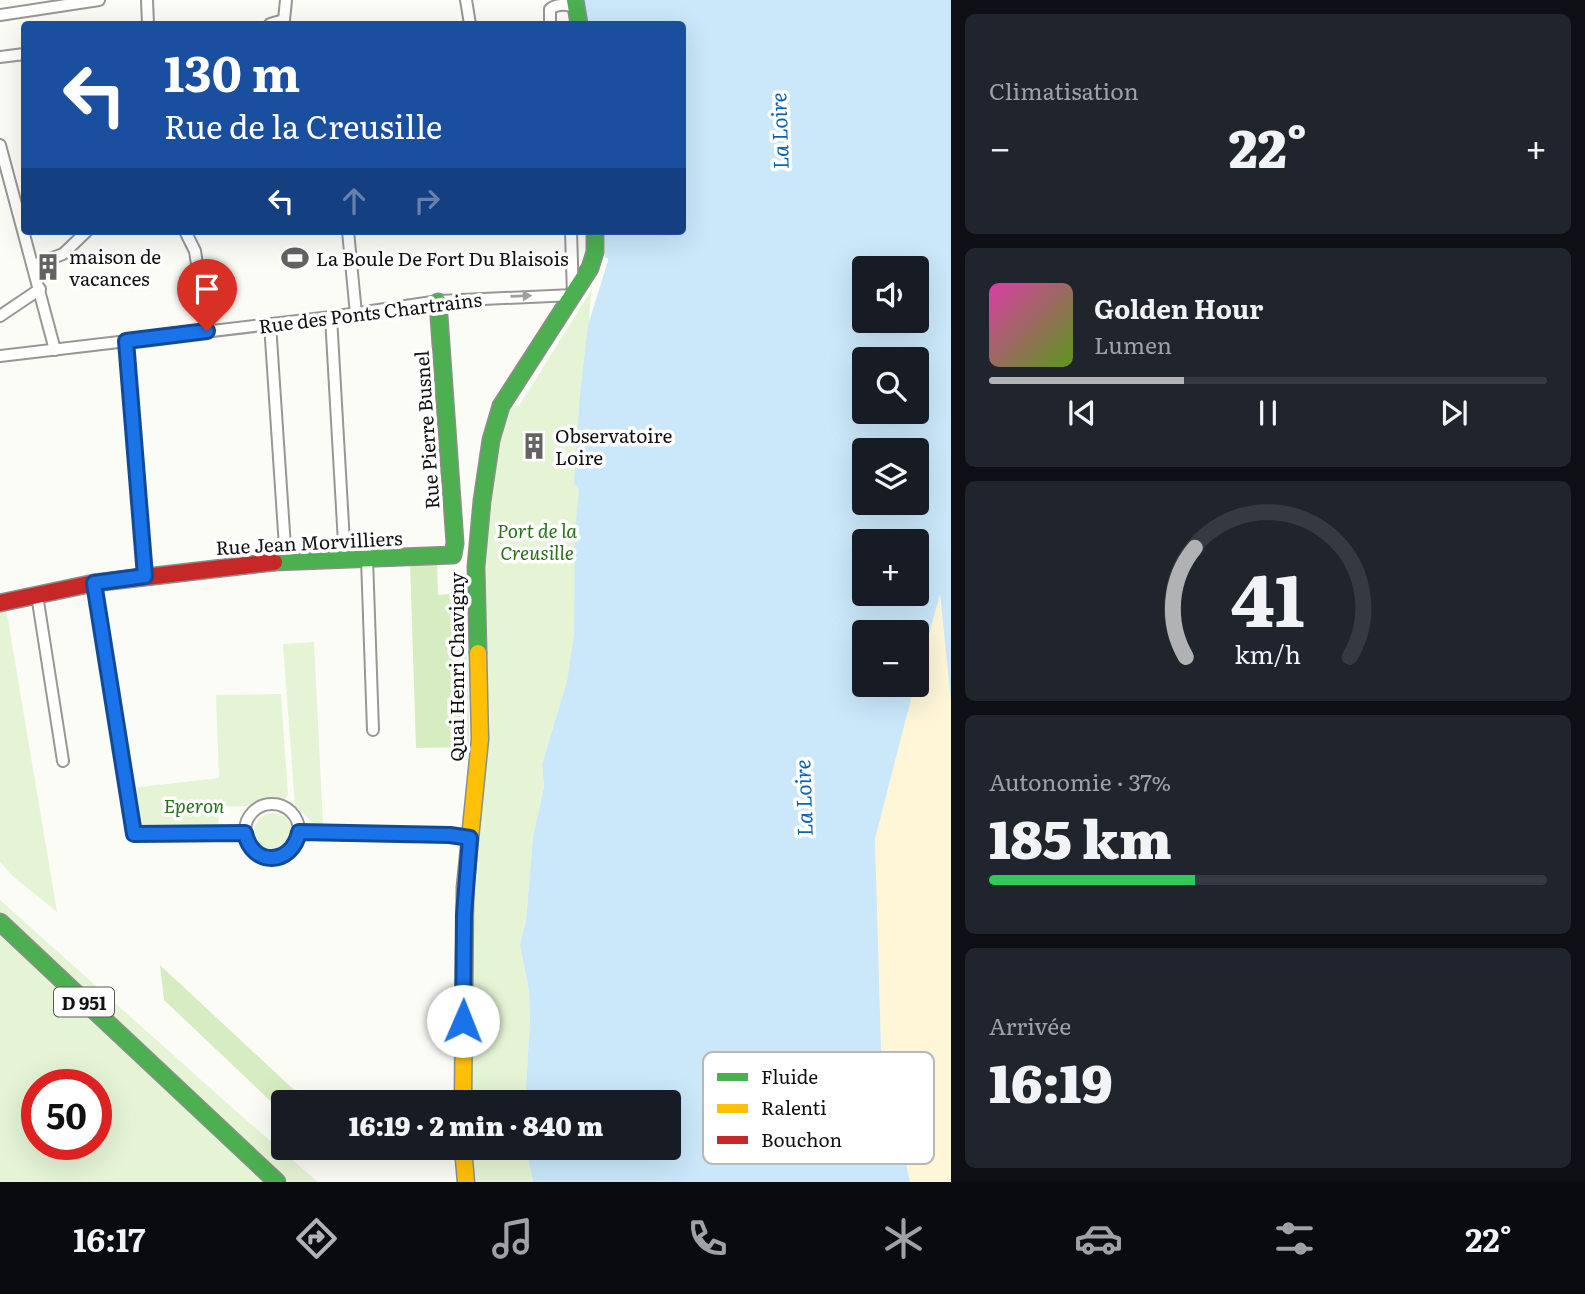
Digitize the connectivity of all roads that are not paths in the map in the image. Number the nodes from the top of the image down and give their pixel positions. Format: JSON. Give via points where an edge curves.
{"nodes":[{"id":1,"x":99,"y":0,"type":"edge"},
{"id":2,"x":147,"y":0,"type":"edge"},
{"id":3,"x":286,"y":0,"type":"edge"},
{"id":4,"x":466,"y":0,"type":"edge"},
{"id":5,"x":576,"y":11,"type":"edge"},
{"id":6,"x":0,"y":15,"type":"edge"},
{"id":7,"x":148,"y":21,"type":"edge"},
{"id":8,"x":286,"y":21,"type":"edge"},
{"id":9,"x":470,"y":21,"type":"edge"},
{"id":10,"x":550,"y":21,"type":"edge"},
{"id":11,"x":21,"y":54,"type":"edge"},
{"id":12,"x":0,"y":57,"type":"edge"},
{"id":13,"x":0,"y":145,"type":"edge"},
{"id":14,"x":3,"y":168,"type":"edge"},
{"id":15,"x":20,"y":198,"type":"edge"},
{"id":16,"x":28,"y":235,"type":"edge"},
{"id":17,"x":83,"y":235,"type":"edge"},
{"id":18,"x":187,"y":235,"type":"edge"},
{"id":19,"x":348,"y":235,"type":"edge"},
{"id":20,"x":571,"y":235,"type":"edge"},
{"id":21,"x":595,"y":235,"type":"edge"},
{"id":22,"x":34,"y":265,"type":"junction"},
{"id":23,"x":40,"y":289,"type":"junction"},
{"id":24,"x":573,"y":295,"type":"junction"},
{"id":25,"x":438,"y":302,"type":"junction"},
{"id":26,"x":4,"y":313,"type":"edge"},
{"id":27,"x":356,"y":314,"type":"junction"},
{"id":28,"x":331,"y":317,"type":"junction"},
{"id":29,"x":270,"y":324,"type":"junction"},
{"id":30,"x":207,"y":331,"type":"junction"},
{"id":31,"x":126,"y":341,"type":"junction"},
{"id":32,"x":55,"y":350,"type":"junction"},
{"id":33,"x":0,"y":356,"type":"edge"},
{"id":34,"x":454,"y":554,"type":"joint"},
{"id":35,"x":367,"y":559,"type":"junction"},
{"id":36,"x":345,"y":560,"type":"junction"},
{"id":37,"x":286,"y":562,"type":"junction"},
{"id":38,"x":145,"y":576,"type":"junction"},
{"id":39,"x":94,"y":583,"type":"junction"},
{"id":40,"x":37,"y":595,"type":"junction"},
{"id":41,"x":0,"y":603,"type":"edge"},
{"id":42,"x":373,"y":730,"type":"dead end"},
{"id":43,"x":63,"y":761,"type":"dead end"},
{"id":44,"x":299,"y":832,"type":"junction"},
{"id":45,"x":245,"y":833,"type":"junction"},
{"id":46,"x":470,"y":838,"type":"junction"},
{"id":47,"x":0,"y":922,"type":"edge"},
{"id":48,"x":463,"y":1090,"type":"edge"},
{"id":49,"x":464,"y":1160,"type":"edge"},
{"id":50,"x":277,"y":1182,"type":"edge"},
{"id":51,"x":466,"y":1182,"type":"edge"}],
"edges":[{"from":1,"to":6,"type":"street"},
{"from":2,"to":7,"type":"street"},
{"from":3,"to":8,"type":"street"},
{"from":4,"to":9,"type":"street"},
{"from":5,"to":10,"type":"street","via":[[568,5],[555,6],[550,9]]},
{"from":11,"to":12,"type":"street"},
{"from":13,"to":14,"type":"street"},
{"from":14,"to":15,"type":"street"},
{"from":16,"to":22,"type":"street"},
{"from":17,"to":22,"type":"street","via":[[63,254]]},
{"from":18,"to":30,"type":"street","via":[[195,251]]},
{"from":19,"to":27,"type":"street"},
{"from":20,"to":24,"type":"street"},
{"from":21,"to":24,"type":"main road","name":"Quai Henri Chavigny","via":[[594,256]]},
{"from":22,"to":23,"type":"street"},
{"from":23,"to":26,"type":"street"},
{"from":23,"to":32,"type":"street"},
{"from":25,"to":24,"type":"street","name":"Rue des Ponts Chartrains","one_way":true},
{"from":24,"to":46,"type":"main road","name":"Quai Henri Chavigny","via":[[501,406],[491,440],[476,567],[481,739]]},
{"from":25,"to":27,"type":"street","name":"Rue des Ponts Chartrains"},
{"from":25,"to":34,"type":"main road","name":"Rue Pierre Busnel"},
{"from":27,"to":28,"type":"street","name":"Rue des Ponts Chartrains"},
{"from":28,"to":29,"type":"street","name":"Rue des Ponts Chartrains"},
{"from":28,"to":36,"type":"street"},
{"from":29,"to":30,"type":"street","name":"Rue des Ponts Chartrains"},
{"from":29,"to":37,"type":"street"},
{"from":30,"to":31,"type":"street","name":"Rue des Ponts Chartrains"},
{"from":31,"to":32,"type":"street","name":"Rue des Ponts Chartrains"},
{"from":31,"to":38,"type":"street"},
{"from":32,"to":33,"type":"street","name":"Rue des Ponts Chartrains"},
{"from":34,"to":35,"type":"main road","name":"Rue Jean Morvilliers"},
{"from":35,"to":36,"type":"main road","name":"Rue Jean Morvilliers"},
{"from":35,"to":42,"type":"street"},
{"from":36,"to":37,"type":"main road","name":"Rue Jean Morvilliers"},
{"from":37,"to":38,"type":"main road","name":"Rue Jean Morvilliers"},
{"from":38,"to":39,"type":"main road","name":"Rue Jean Morvilliers"},
{"from":39,"to":40,"type":"main road","name":"Rue Jean Morvilliers"},
{"from":39,"to":45,"type":"street","via":[[134,834]]},
{"from":40,"to":41,"type":"main road","name":"Rue Jean Morvilliers"},
{"from":40,"to":43,"type":"street"},
{"from":44,"to":45,"type":"street","via":[[292,849],[276,858],[259,855]]},
{"from":44,"to":45,"type":"street","via":[[289,810],[272,804],[256,810]]},
{"from":44,"to":46,"type":"street"},
{"from":46,"to":48,"type":"main road","name":"Quai Henri Chavigny","via":[[464,915]]},
{"from":47,"to":50,"type":"main road","number":"D 951"},
{"from":49,"to":51,"type":"main road"}]}
